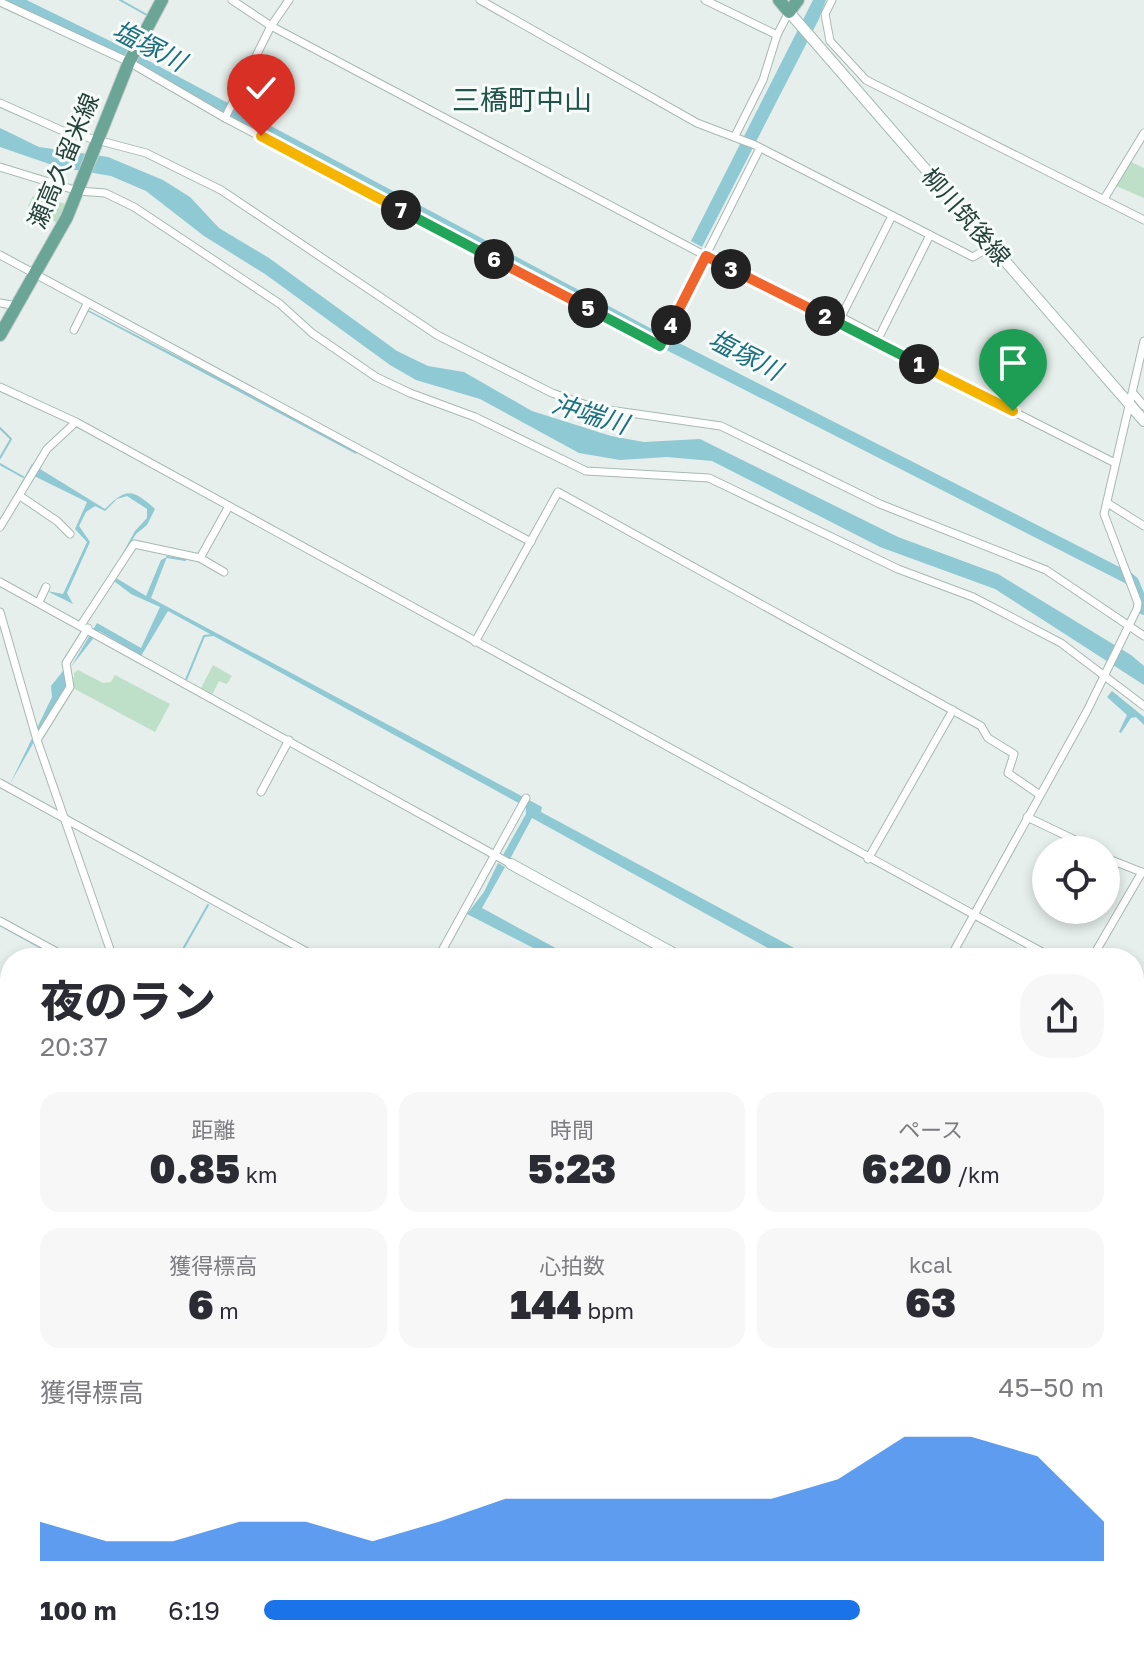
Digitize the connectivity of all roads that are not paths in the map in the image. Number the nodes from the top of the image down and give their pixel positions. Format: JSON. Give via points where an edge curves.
{"nodes":[{"id":1,"x":162,"y":0,"type":"edge"},
{"id":2,"x":232,"y":0,"type":"edge"},
{"id":3,"x":289,"y":0,"type":"edge"},
{"id":4,"x":480,"y":0,"type":"edge"},
{"id":5,"x":705,"y":0,"type":"edge"},
{"id":6,"x":779,"y":0,"type":"edge"},
{"id":7,"x":798,"y":0,"type":"edge"},
{"id":8,"x":832,"y":0,"type":"edge"},
{"id":9,"x":0,"y":2,"type":"edge"},
{"id":10,"x":789,"y":12,"type":"junction"},
{"id":11,"x":271,"y":26,"type":"junction"},
{"id":12,"x":777,"y":35,"type":"junction"},
{"id":13,"x":129,"y":62,"type":"junction"},
{"id":14,"x":0,"y":103,"type":"edge"},
{"id":15,"x":225,"y":118,"type":"junction"},
{"id":16,"x":1144,"y":133,"type":"edge"},
{"id":17,"x":737,"y":137,"type":"junction"},
{"id":18,"x":98,"y":140,"type":"junction"},
{"id":19,"x":758,"y":147,"type":"junction"},
{"id":20,"x":0,"y":167,"type":"edge"},
{"id":21,"x":78,"y":188,"type":"junction"},
{"id":22,"x":1104,"y":199,"type":"junction"},
{"id":23,"x":892,"y":216,"type":"junction"},
{"id":24,"x":1144,"y":220,"type":"edge"},
{"id":25,"x":930,"y":235,"type":"junction"},
{"id":26,"x":991,"y":246,"type":"junction"},
{"id":27,"x":0,"y":255,"type":"edge"},
{"id":28,"x":706,"y":256,"type":"junction"},
{"id":29,"x":34,"y":275,"type":"junction"},
{"id":30,"x":0,"y":303,"type":"edge"},
{"id":31,"x":87,"y":304,"type":"junction"},
{"id":32,"x":17,"y":306,"type":"junction"},
{"id":33,"x":74,"y":330,"type":"dead end"},
{"id":34,"x":0,"y":335,"type":"edge"},
{"id":35,"x":1144,"y":341,"type":"edge"},
{"id":36,"x":0,"y":387,"type":"edge"},
{"id":37,"x":1131,"y":398,"type":"junction"},
{"id":38,"x":1144,"y":406,"type":"edge"},
{"id":39,"x":1144,"y":421,"type":"edge"},
{"id":40,"x":76,"y":422,"type":"junction"},
{"id":41,"x":1115,"y":463,"type":"junction"},
{"id":42,"x":20,"y":496,"type":"junction"},
{"id":43,"x":1109,"y":504,"type":"junction"},
{"id":44,"x":229,"y":506,"type":"junction"},
{"id":45,"x":1144,"y":526,"type":"edge"},
{"id":46,"x":0,"y":527,"type":"edge"},
{"id":47,"x":70,"y":534,"type":"dead end"},
{"id":48,"x":531,"y":542,"type":"junction"},
{"id":49,"x":200,"y":558,"type":"junction"},
{"id":50,"x":224,"y":572,"type":"dead end"},
{"id":51,"x":0,"y":582,"type":"edge"},
{"id":52,"x":46,"y":587,"type":"dead end"},
{"id":53,"x":39,"y":602,"type":"junction"},
{"id":54,"x":0,"y":612,"type":"edge"},
{"id":55,"x":1135,"y":615,"type":"junction"},
{"id":56,"x":1144,"y":619,"type":"edge"},
{"id":57,"x":1130,"y":624,"type":"junction"},
{"id":58,"x":85,"y":626,"type":"junction"},
{"id":59,"x":1144,"y":636,"type":"edge"},
{"id":60,"x":475,"y":642,"type":"junction"},
{"id":61,"x":1105,"y":673,"type":"junction"},
{"id":62,"x":1144,"y":706,"type":"edge"},
{"id":63,"x":953,"y":710,"type":"junction"},
{"id":64,"x":37,"y":740,"type":"junction"},
{"id":65,"x":289,"y":740,"type":"junction"},
{"id":66,"x":0,"y":783,"type":"edge"},
{"id":67,"x":261,"y":792,"type":"dead end"},
{"id":68,"x":1040,"y":795,"type":"junction"},
{"id":69,"x":526,"y":798,"type":"dead end"},
{"id":70,"x":1027,"y":817,"type":"junction"},
{"id":71,"x":64,"y":819,"type":"junction"},
{"id":72,"x":1067,"y":836,"type":"edge"},
{"id":73,"x":497,"y":856,"type":"junction"},
{"id":74,"x":868,"y":859,"type":"junction"},
{"id":75,"x":1120,"y":863,"type":"edge"},
{"id":76,"x":511,"y":864,"type":"joint"},
{"id":77,"x":1143,"y":872,"type":"edge"},
{"id":78,"x":974,"y":916,"type":"junction"},
{"id":79,"x":0,"y":921,"type":"edge"},
{"id":80,"x":50,"y":948,"type":"edge"},
{"id":81,"x":109,"y":948,"type":"edge"},
{"id":82,"x":300,"y":948,"type":"edge"},
{"id":83,"x":444,"y":948,"type":"edge"},
{"id":84,"x":664,"y":948,"type":"edge"},
{"id":85,"x":956,"y":948,"type":"edge"},
{"id":86,"x":1034,"y":948,"type":"edge"},
{"id":87,"x":1098,"y":948,"type":"edge"}],
"edges":[{"from":1,"to":13,"type":"main road","name":"瀬高久留米線"},
{"from":2,"to":11,"type":"street"},
{"from":3,"to":11,"type":"street"},
{"from":4,"to":17,"type":"street","via":[[697,123]]},
{"from":5,"to":12,"type":"street"},
{"from":6,"to":10,"type":"main road"},
{"from":7,"to":10,"type":"main road"},
{"from":8,"to":22,"type":"street","via":[[825,14],[830,41],[866,80]]},
{"from":9,"to":13,"type":"street"},
{"from":10,"to":12,"type":"street"},
{"from":10,"to":26,"type":"main road","name":"柳川筑後線"},
{"from":11,"to":15,"type":"street"},
{"from":11,"to":28,"type":"street"},
{"from":12,"to":17,"type":"street"},
{"from":13,"to":15,"type":"street"},
{"from":13,"to":18,"type":"main road","name":"瀬高久留米線"},
{"from":14,"to":18,"type":"street"},
{"from":15,"to":28,"type":"street","via":[[660,346]]},
{"from":16,"to":22,"type":"street"},
{"from":17,"to":19,"type":"street"},
{"from":18,"to":21,"type":"main road","name":"瀬高久留米線"},
{"from":18,"to":57,"type":"street","via":[[146,153],[221,190],[437,335],[552,393],[595,408],[721,426],[880,504],[1046,570]]},
{"from":19,"to":23,"type":"street"},
{"from":19,"to":28,"type":"street"},
{"from":20,"to":21,"type":"street"},
{"from":21,"to":29,"type":"main road","name":"瀬高久留米線"},
{"from":21,"to":61,"type":"street","via":[[134,207],[280,304],[376,377],[586,471],[709,478],[898,569],[973,597],[1061,643]]},
{"from":22,"to":24,"type":"street"},
{"from":23,"to":25,"type":"street"},
{"from":23,"to":25,"type":"street","via":[[841,317],[879,337]]},
{"from":25,"to":26,"type":"street","via":[[973,257]]},
{"from":26,"to":37,"type":"main road","name":"柳川筑後線"},
{"from":27,"to":29,"type":"street"},
{"from":28,"to":41,"type":"street"},
{"from":29,"to":31,"type":"street"},
{"from":29,"to":32,"type":"main road","name":"瀬高久留米線"},
{"from":30,"to":32,"type":"street"},
{"from":31,"to":33,"type":"street"},
{"from":31,"to":48,"type":"street"},
{"from":32,"to":34,"type":"main road","name":"瀬高久留米線"},
{"from":35,"to":37,"type":"street"},
{"from":36,"to":40,"type":"street"},
{"from":37,"to":38,"type":"street"},
{"from":37,"to":39,"type":"main road","name":"柳川筑後線"},
{"from":37,"to":41,"type":"street"},
{"from":40,"to":42,"type":"street","via":[[47,449]]},
{"from":40,"to":44,"type":"street"},
{"from":41,"to":43,"type":"street"},
{"from":42,"to":46,"type":"street"},
{"from":42,"to":47,"type":"street"},
{"from":43,"to":45,"type":"street"},
{"from":43,"to":55,"type":"street","via":[[1105,522],[1138,603]]},
{"from":44,"to":49,"type":"street"},
{"from":44,"to":60,"type":"street"},
{"from":48,"to":60,"type":"street"},
{"from":48,"to":63,"type":"street","via":[[558,492]]},
{"from":49,"to":50,"type":"street"},
{"from":49,"to":58,"type":"street","via":[[134,544]]},
{"from":51,"to":53,"type":"street"},
{"from":52,"to":53,"type":"street"},
{"from":53,"to":58,"type":"street"},
{"from":54,"to":64,"type":"street"},
{"from":55,"to":56,"type":"street"},
{"from":55,"to":57,"type":"street"},
{"from":57,"to":59,"type":"street"},
{"from":57,"to":61,"type":"street"},
{"from":58,"to":64,"type":"street","via":[[66,663],[70,687]]},
{"from":58,"to":65,"type":"street"},
{"from":60,"to":74,"type":"street"},
{"from":61,"to":62,"type":"street"},
{"from":61,"to":68,"type":"street"},
{"from":63,"to":68,"type":"street","via":[[1014,754],[1008,773]]},
{"from":63,"to":74,"type":"street"},
{"from":64,"to":71,"type":"street"},
{"from":65,"to":67,"type":"street"},
{"from":65,"to":73,"type":"street"},
{"from":66,"to":71,"type":"street"},
{"from":68,"to":70,"type":"street"},
{"from":69,"to":73,"type":"street"},
{"from":70,"to":72,"type":"street"},
{"from":70,"to":78,"type":"street"},
{"from":71,"to":81,"type":"street"},
{"from":71,"to":82,"type":"street"},
{"from":73,"to":76,"type":"street"},
{"from":73,"to":83,"type":"street"},
{"from":74,"to":78,"type":"street"},
{"from":75,"to":77,"type":"street"},
{"from":76,"to":84,"type":"main road"},
{"from":77,"to":87,"type":"street"},
{"from":78,"to":85,"type":"street"},
{"from":78,"to":86,"type":"street"},
{"from":79,"to":80,"type":"street"}]}
